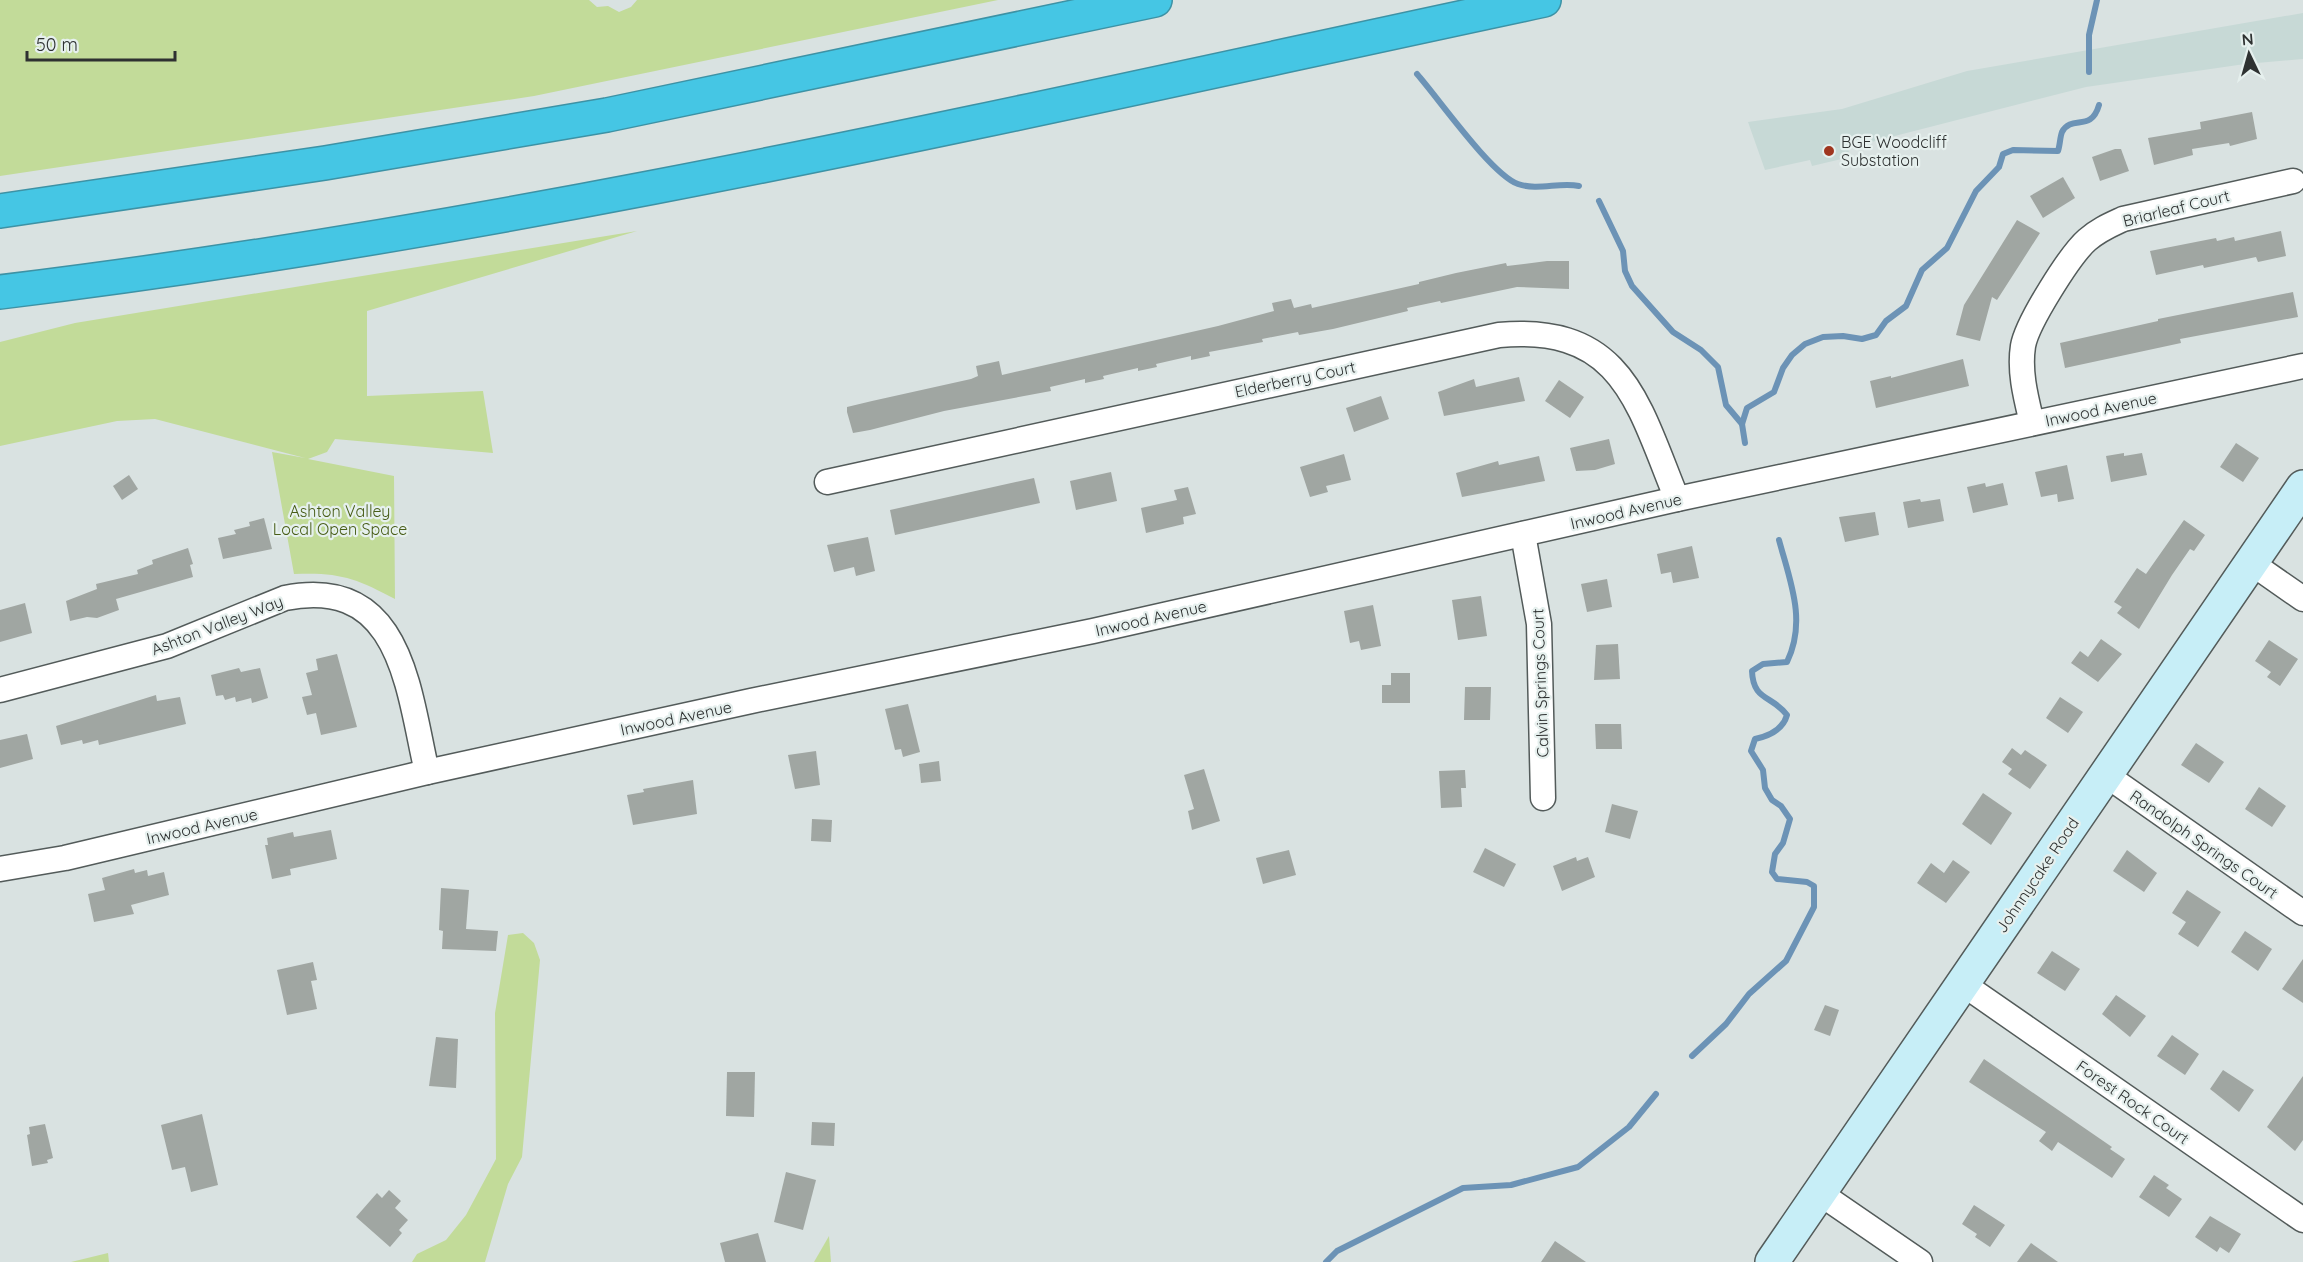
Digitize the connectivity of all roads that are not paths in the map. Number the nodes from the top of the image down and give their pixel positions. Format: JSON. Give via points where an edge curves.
{"nodes":[{"id":1,"x":1155,"y":0,"type":"edge"},
{"id":2,"x":1544,"y":0,"type":"edge"},
{"id":3,"x":2292,"y":181,"type":"dead end"},
{"id":4,"x":0,"y":211,"type":"edge"},
{"id":5,"x":0,"y":292,"type":"edge"},
{"id":6,"x":2303,"y":366,"type":"edge"},
{"id":7,"x":2032,"y":423,"type":"junction"},
{"id":8,"x":827,"y":482,"type":"dead end"},
{"id":9,"x":2303,"y":487,"type":"edge"},
{"id":10,"x":1677,"y":499,"type":"junction"},
{"id":11,"x":1523,"y":534,"type":"junction"},
{"id":12,"x":2250,"y":562,"type":"junction"},
{"id":13,"x":2303,"y":598,"type":"edge"},
{"id":14,"x":0,"y":690,"type":"edge"},
{"id":15,"x":427,"y":772,"type":"junction"},
{"id":16,"x":2106,"y":775,"type":"junction"},
{"id":17,"x":1543,"y":798,"type":"dead end"},
{"id":18,"x":0,"y":869,"type":"edge"},
{"id":19,"x":2303,"y":913,"type":"edge"},
{"id":20,"x":1962,"y":984,"type":"junction"},
{"id":21,"x":1818,"y":1192,"type":"junction"},
{"id":22,"x":2303,"y":1220,"type":"edge"},
{"id":23,"x":1772,"y":1262,"type":"edge"},
{"id":24,"x":1920,"y":1262,"type":"edge"}],
"edges":[{"from":1,"to":4,"type":"highway","via":[[607,115],[314,165]]},
{"from":2,"to":5,"type":"highway","via":[[783,163],[578,202],[225,261]]},
{"from":3,"to":7,"type":"street","name":"Briarleaf Court","via":[[2132,217],[2102,228],[2086,241],[2039,311],[2023,345],[2024,389]]},
{"from":6,"to":7,"type":"street","name":"Inwood Avenue"},
{"from":7,"to":10,"type":"street","name":"Inwood Avenue"},
{"from":8,"to":10,"type":"street","name":"Elderberry Court","via":[[1487,337],[1526,333],[1570,339],[1612,368],[1629,387]]},
{"from":9,"to":12,"type":"street","name":"Johnnycake Road"},
{"from":10,"to":11,"type":"street","name":"Inwood Avenue"},
{"from":11,"to":15,"type":"street","name":"Inwood Avenue","via":[[1093,631]]},
{"from":11,"to":17,"type":"street","name":"Calvin Springs Court","via":[[1539,624]]},
{"from":12,"to":13,"type":"street"},
{"from":12,"to":16,"type":"street","name":"Johnnycake Road"},
{"from":14,"to":15,"type":"street","name":"Ashton Valley Way","via":[[167,646],[285,598],[324,595],[364,610],[394,644]]},
{"from":15,"to":18,"type":"street","name":"Inwood Avenue","via":[[65,858]]},
{"from":16,"to":19,"type":"street","name":"Randolph Springs Court"},
{"from":16,"to":20,"type":"street","name":"Johnnycake Road"},
{"from":20,"to":21,"type":"street","name":"Johnnycake Road"},
{"from":20,"to":22,"type":"street","name":"Forest Rock Court"},
{"from":21,"to":23,"type":"street","name":"Johnnycake Road"},
{"from":21,"to":24,"type":"street"}]}
